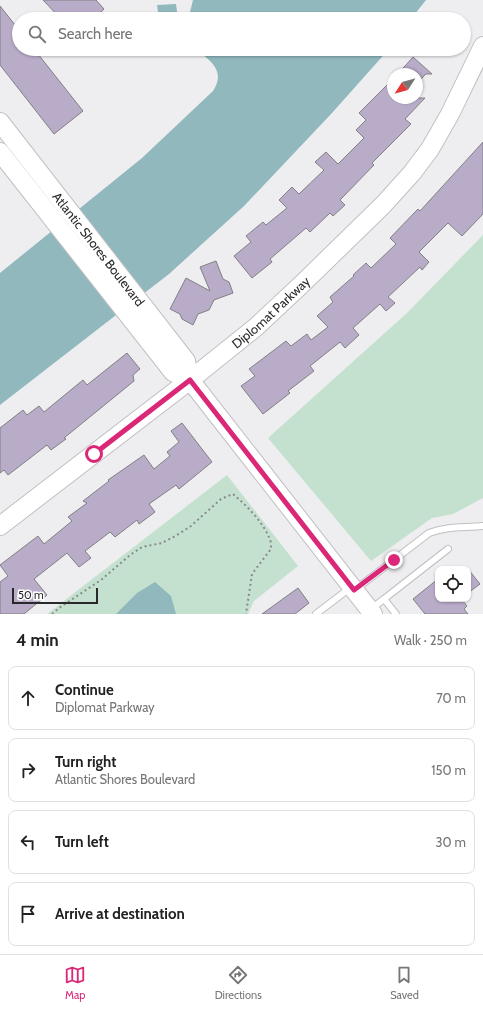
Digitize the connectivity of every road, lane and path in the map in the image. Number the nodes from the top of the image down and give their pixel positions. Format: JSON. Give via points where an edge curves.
{"nodes":[{"id":1,"x":483,"y":46,"type":"edge"},
{"id":2,"x":0,"y":122,"type":"edge"},
{"id":3,"x":0,"y":152,"type":"edge"},
{"id":4,"x":56,"y":208,"type":"junction"},
{"id":5,"x":190,"y":380,"type":"junction"},
{"id":6,"x":0,"y":526,"type":"edge"},
{"id":7,"x":483,"y":526,"type":"edge"},
{"id":8,"x":448,"y":549,"type":"dead end"},
{"id":9,"x":353,"y":588,"type":"junction"},
{"id":10,"x":384,"y":599,"type":"junction"},
{"id":11,"x":372,"y":612,"type":"edge"},
{"id":12,"x":52,"y":614,"type":"edge"},
{"id":13,"x":246,"y":614,"type":"edge"},
{"id":14,"x":316,"y":614,"type":"edge"},
{"id":15,"x":396,"y":614,"type":"edge"}],
"edges":[{"from":1,"to":5,"type":"street","name":"Diplomat Parkway","via":[[450,114],[430,149],[412,173],[383,205],[256,327]]},
{"from":2,"to":4,"type":"street","name":"Atlantic Shores Boulevard"},
{"from":3,"to":4,"type":"street","name":"Atlantic Shores Boulevard"},
{"from":4,"to":5,"type":"street","name":"Atlantic Shores Boulevard","via":[[142,318],[186,361]]},
{"from":5,"to":6,"type":"street","name":"Diplomat Parkway"},
{"from":5,"to":9,"type":"street","name":"Atlantic Shores Boulevard"},
{"from":7,"to":9,"type":"lane","via":[[452,527],[429,533]]},
{"from":8,"to":10,"type":"lane"},
{"from":9,"to":11,"type":"street","name":"Atlantic Shores Boulevard"},
{"from":9,"to":14,"type":"lane"},
{"from":10,"to":11,"type":"lane"},
{"from":10,"to":15,"type":"lane"},
{"from":12,"to":13,"type":"path","via":[[142,547],[162,543],[178,535],[221,498],[233,494],[245,504],[267,533],[272,549],[252,574]]}]}
